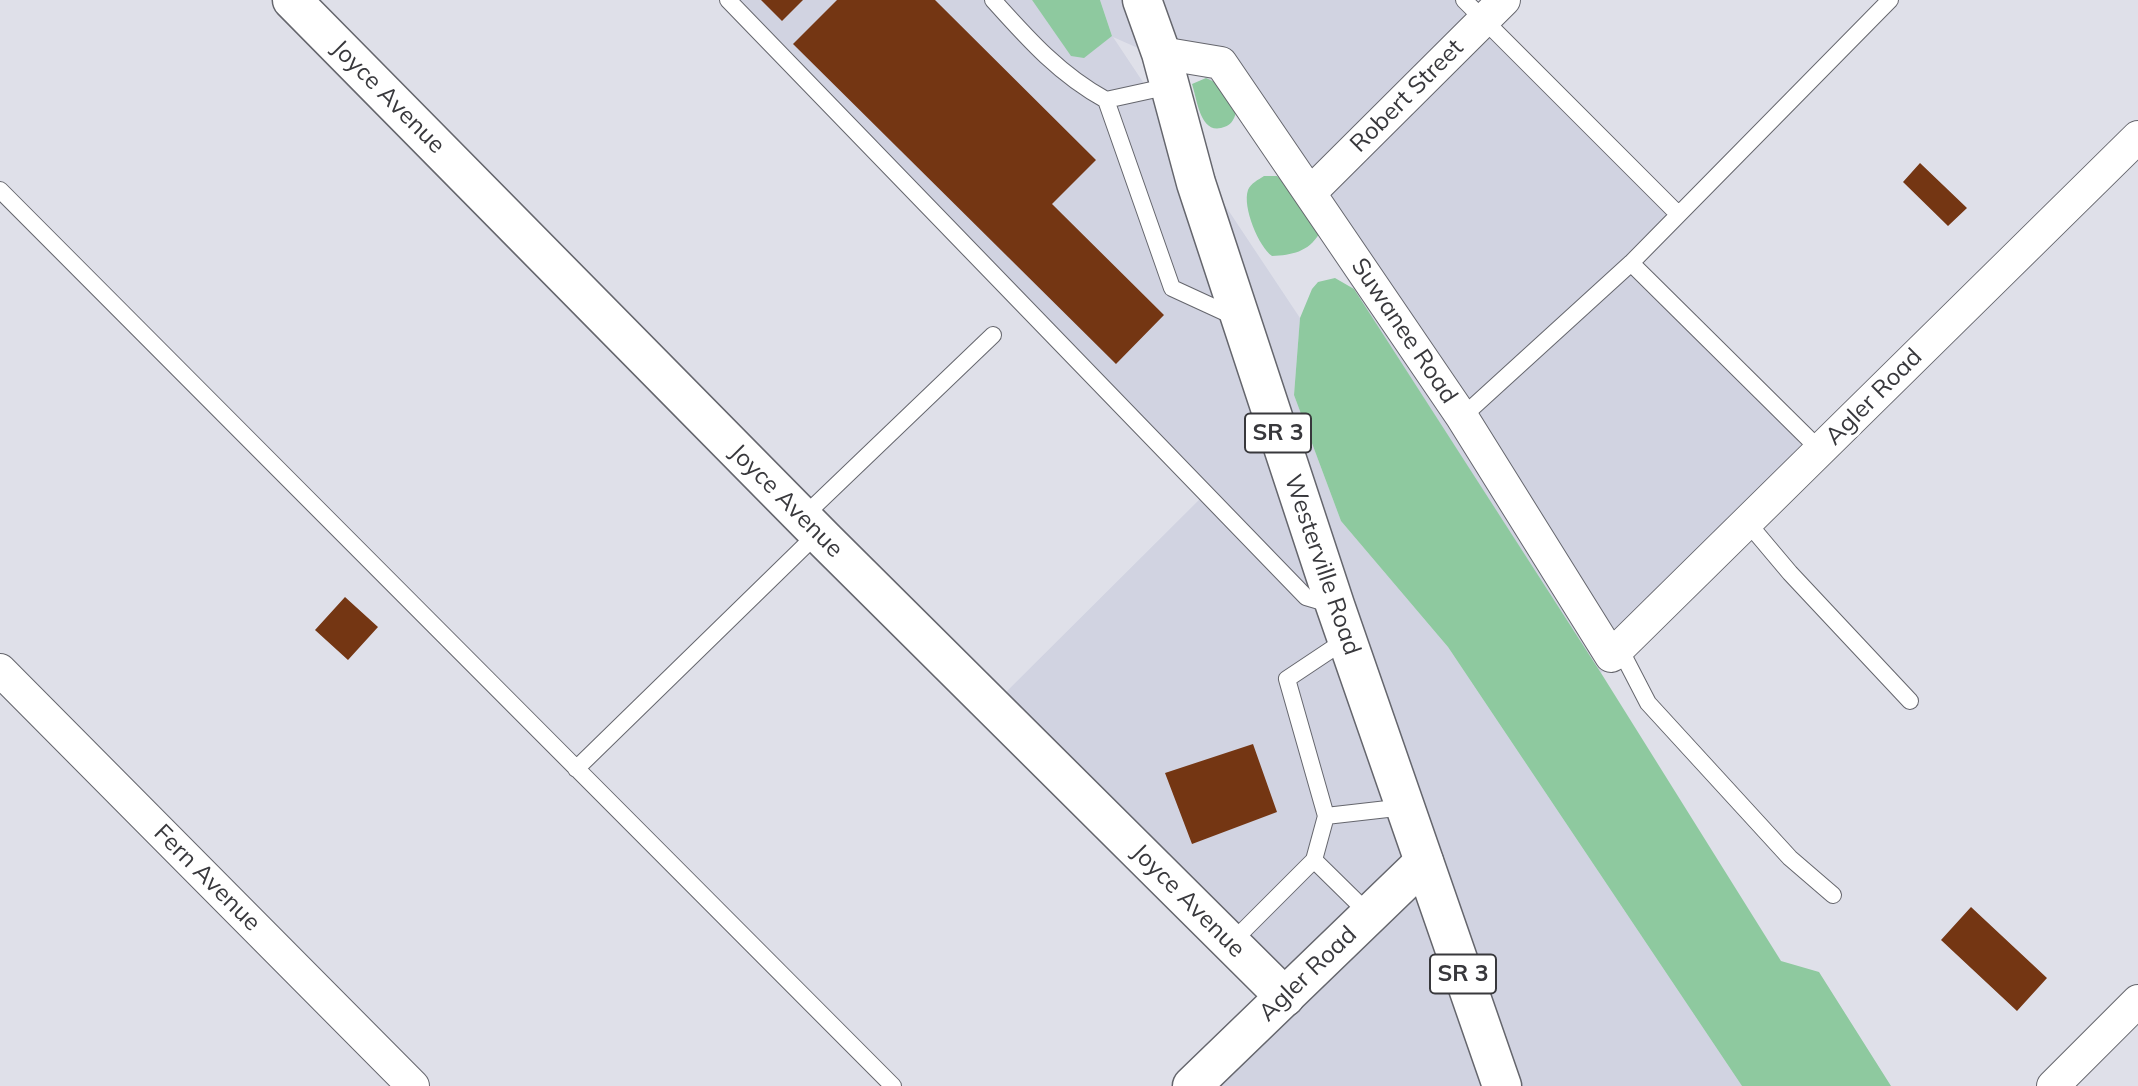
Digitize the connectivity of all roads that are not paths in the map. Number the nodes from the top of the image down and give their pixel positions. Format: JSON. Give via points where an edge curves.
{"nodes":[{"id":1,"x":728,"y":0,"type":"edge"},
{"id":2,"x":993,"y":0,"type":"edge"},
{"id":3,"x":1142,"y":0,"type":"edge"},
{"id":4,"x":1890,"y":0,"type":"edge"},
{"id":5,"x":297,"y":2,"type":"edge"},
{"id":6,"x":1484,"y":7,"type":"edge"},
{"id":7,"x":1166,"y":69,"type":"junction"},
{"id":8,"x":1106,"y":100,"type":"junction"},
{"id":9,"x":2138,"y":137,"type":"edge"},
{"id":10,"x":0,"y":190,"type":"edge"},
{"id":11,"x":1310,"y":193,"type":"junction"},
{"id":12,"x":1678,"y":214,"type":"junction"},
{"id":13,"x":1631,"y":263,"type":"junction"},
{"id":14,"x":1241,"y":320,"type":"junction"},
{"id":15,"x":993,"y":335,"type":"dead end"},
{"id":16,"x":1462,"y":417,"type":"junction"},
{"id":17,"x":1820,"y":450,"type":"junction"},
{"id":18,"x":1747,"y":522,"type":"junction"},
{"id":19,"x":810,"y":525,"type":"junction"},
{"id":20,"x":1341,"y":622,"type":"junction"},
{"id":21,"x":1615,"y":652,"type":"junction"},
{"id":22,"x":0,"y":670,"type":"edge"},
{"id":23,"x":1910,"y":701,"type":"dead end"},
{"id":24,"x":576,"y":769,"type":"junction"},
{"id":25,"x":1405,"y":807,"type":"junction"},
{"id":26,"x":1326,"y":816,"type":"junction"},
{"id":27,"x":1314,"y":860,"type":"junction"},
{"id":28,"x":1424,"y":862,"type":"junction"},
{"id":29,"x":1833,"y":895,"type":"dead end"},
{"id":30,"x":1370,"y":915,"type":"junction"},
{"id":31,"x":1231,"y":943,"type":"junction"},
{"id":32,"x":1285,"y":997,"type":"junction"},
{"id":33,"x":2138,"y":1001,"type":"edge"},
{"id":34,"x":413,"y":1086,"type":"edge"},
{"id":35,"x":893,"y":1086,"type":"edge"},
{"id":36,"x":1192,"y":1086,"type":"edge"},
{"id":37,"x":1502,"y":1086,"type":"edge"},
{"id":38,"x":2053,"y":1086,"type":"edge"}],
"edges":[{"from":1,"to":20,"type":"lane","via":[[1306,597]]},
{"from":2,"to":8,"type":"lane","via":[[1063,73]]},
{"from":3,"to":7,"type":"main road","name":"Westerville Road","number":"SR 3"},
{"from":4,"to":12,"type":"lane"},
{"from":5,"to":19,"type":"main road","name":"Joyce Avenue"},
{"from":6,"to":11,"type":"street","name":"Robert Street"},
{"from":6,"to":12,"type":"lane"},
{"from":7,"to":8,"type":"lane"},
{"from":7,"to":11,"type":"street","name":"Suwanee Road","via":[[1221,64]]},
{"from":7,"to":14,"type":"main road","name":"Westerville Road","number":"SR 3","via":[[1196,183]]},
{"from":8,"to":14,"type":"lane","via":[[1172,288]]},
{"from":9,"to":17,"type":"street","name":"Agler Road"},
{"from":10,"to":24,"type":"lane"},
{"from":11,"to":16,"type":"street","name":"Suwanee Road"},
{"from":12,"to":13,"type":"lane"},
{"from":13,"to":16,"type":"lane"},
{"from":13,"to":17,"type":"lane"},
{"from":14,"to":20,"type":"main road","name":"Westerville Road","number":"SR 3"},
{"from":15,"to":19,"type":"lane"},
{"from":16,"to":21,"type":"street","name":"Suwanee Road"},
{"from":17,"to":18,"type":"street","name":"Agler Road"},
{"from":18,"to":21,"type":"street","name":"Agler Road"},
{"from":18,"to":23,"type":"lane"},
{"from":19,"to":24,"type":"lane"},
{"from":19,"to":31,"type":"main road","name":"Joyce Avenue"},
{"from":20,"to":25,"type":"main road","name":"Westerville Road","number":"SR 3"},
{"from":20,"to":26,"type":"lane","via":[[1287,679]]},
{"from":21,"to":29,"type":"lane","via":[[1648,703],[1790,858]]},
{"from":22,"to":34,"type":"street","name":"Fern Avenue"},
{"from":24,"to":35,"type":"lane"},
{"from":25,"to":26,"type":"lane"},
{"from":25,"to":28,"type":"main road","name":"Westerville Road","number":"SR 3"},
{"from":26,"to":27,"type":"lane"},
{"from":27,"to":30,"type":"lane"},
{"from":27,"to":31,"type":"lane"},
{"from":28,"to":30,"type":"main road","name":"Agler Road"},
{"from":28,"to":37,"type":"main road","name":"Westerville Road","number":"SR 3"},
{"from":30,"to":32,"type":"main road","name":"Agler Road"},
{"from":31,"to":32,"type":"main road","name":"Joyce Avenue"},
{"from":32,"to":36,"type":"main road","name":"Agler Road"},
{"from":33,"to":38,"type":"street"}]}
